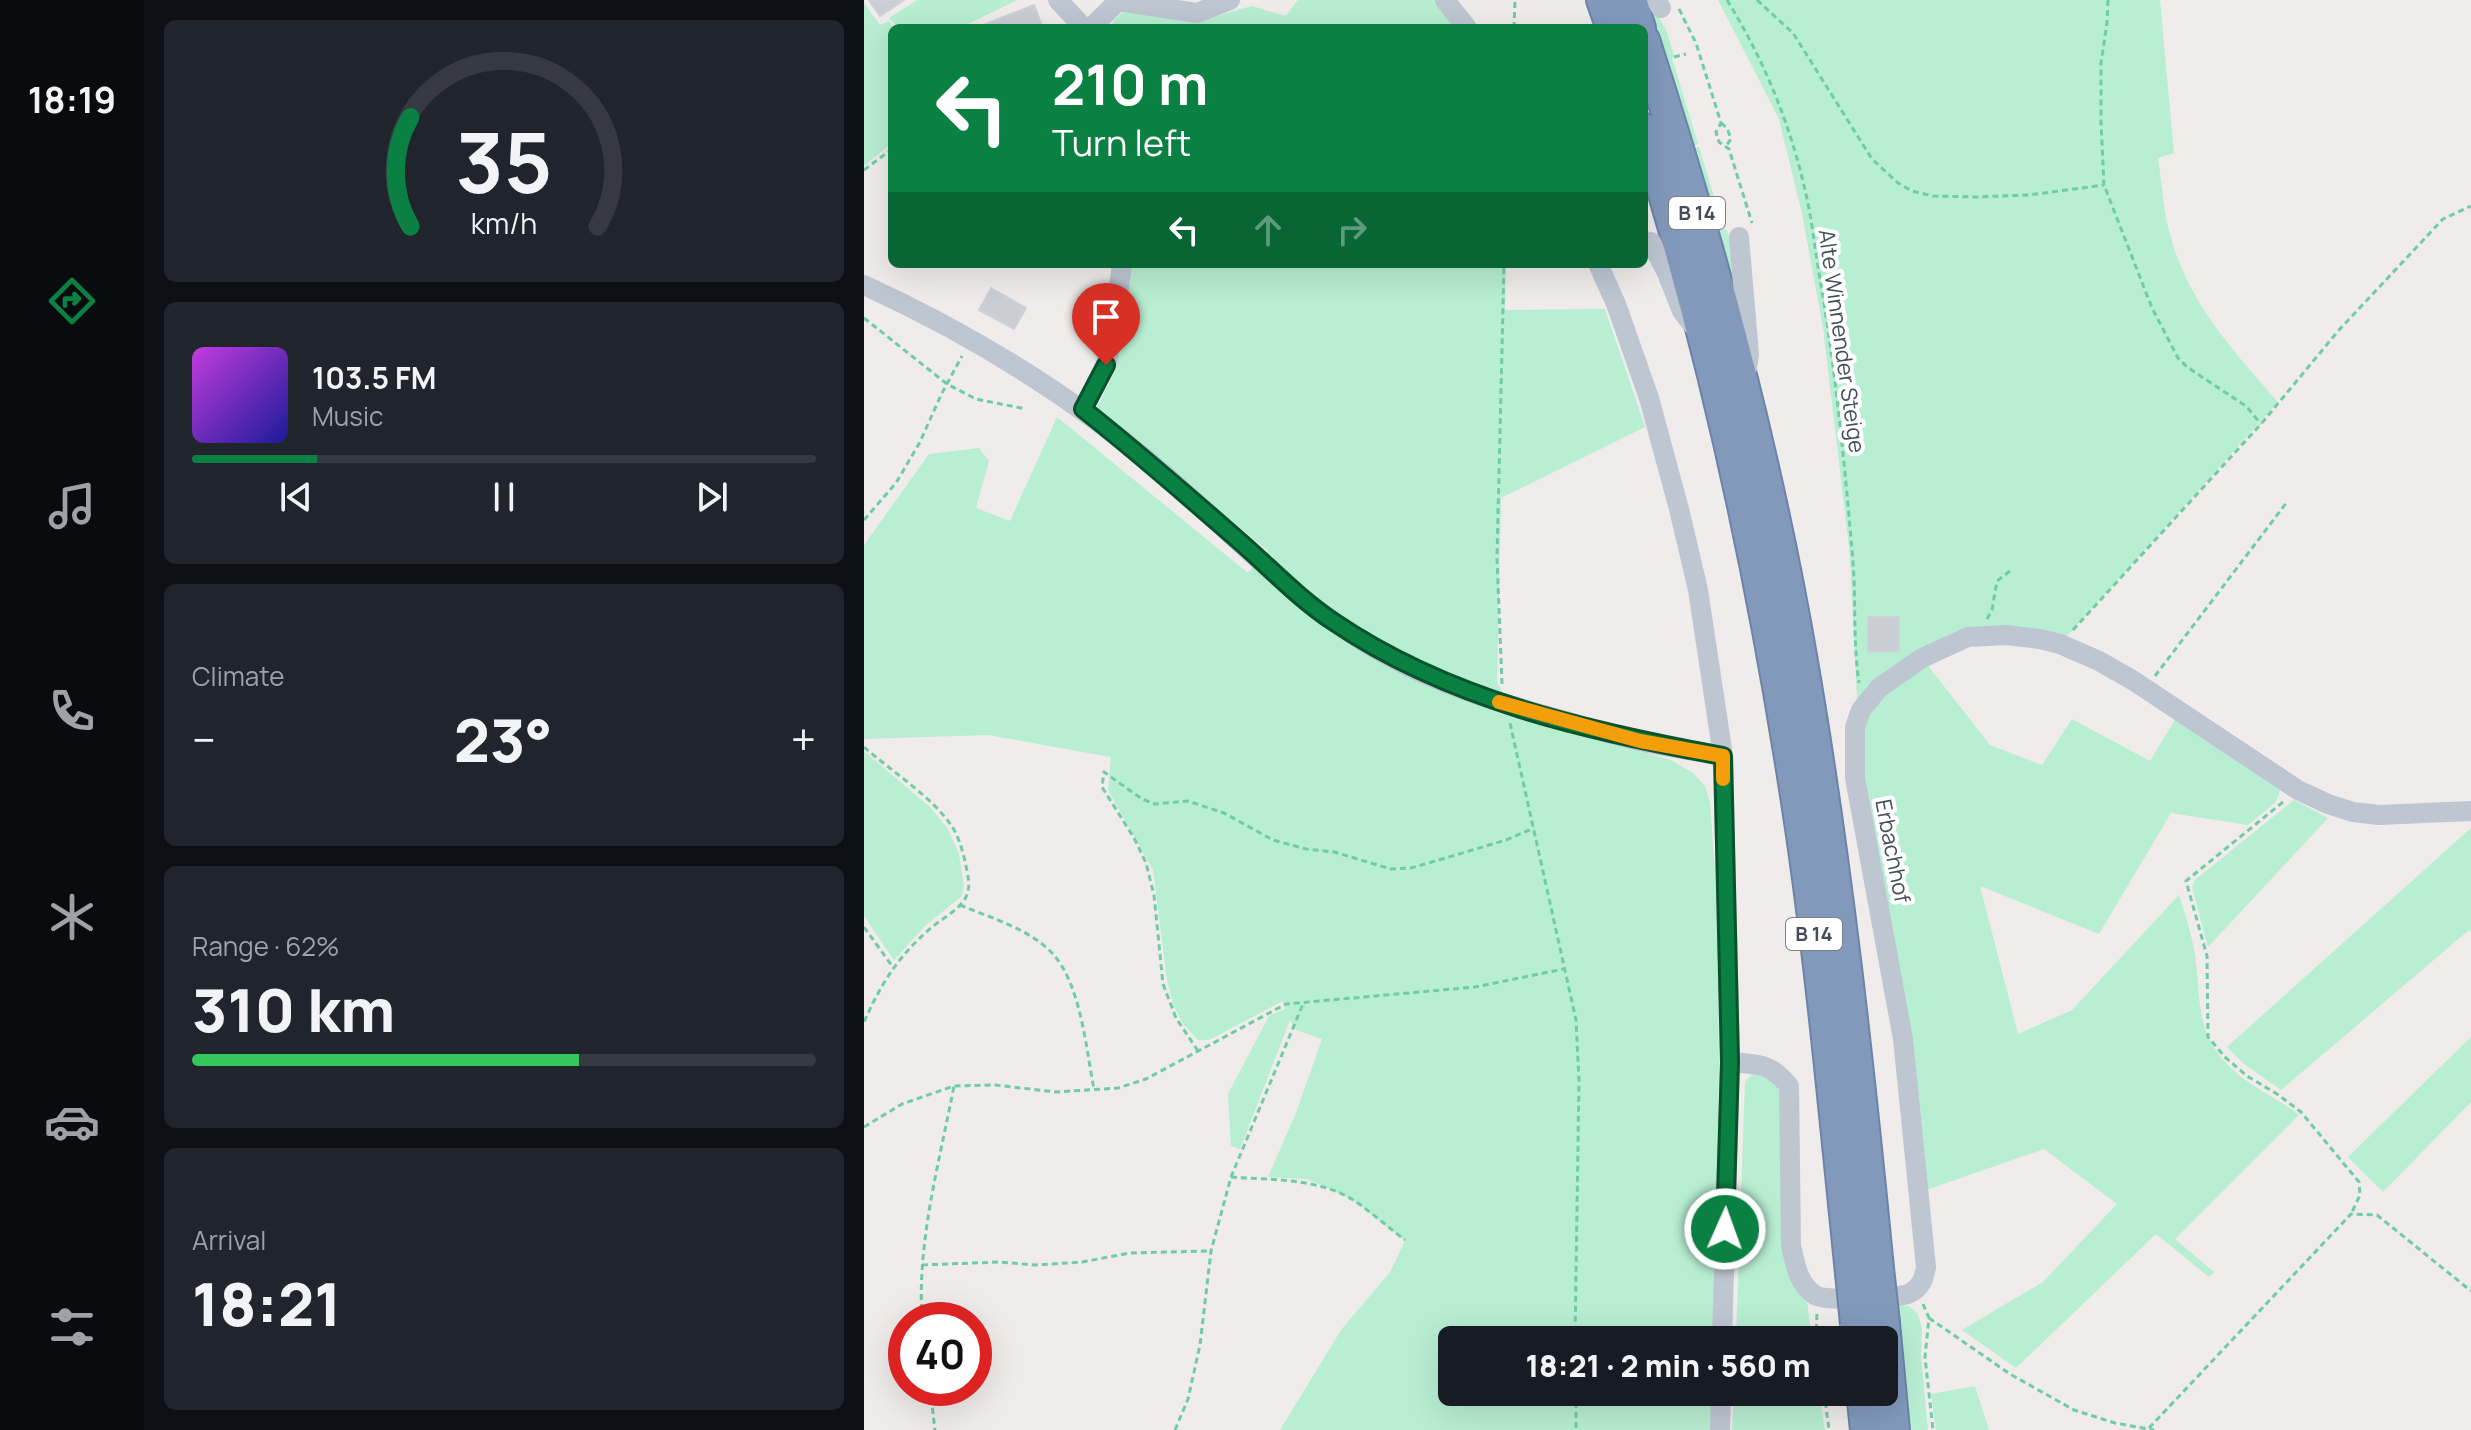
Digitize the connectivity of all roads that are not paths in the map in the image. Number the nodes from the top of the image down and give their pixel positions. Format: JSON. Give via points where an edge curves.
{"nodes":[{"id":1,"x":1058,"y":0,"type":"edge"},
{"id":2,"x":1230,"y":0,"type":"edge"},
{"id":3,"x":1445,"y":0,"type":"edge"},
{"id":4,"x":1602,"y":0,"type":"edge"},
{"id":5,"x":1631,"y":0,"type":"edge"},
{"id":6,"x":1658,"y":12,"type":"edge"},
{"id":7,"x":1080,"y":24,"type":"edge"},
{"id":8,"x":1095,"y":24,"type":"edge"},
{"id":9,"x":1464,"y":24,"type":"edge"},
{"id":10,"x":1611,"y":24,"type":"edge"},
{"id":11,"x":1648,"y":53,"type":"edge"},
{"id":12,"x":1648,"y":142,"type":"edge"},
{"id":13,"x":1746,"y":233,"type":"road end"},
{"id":14,"x":1651,"y":242,"type":"dead end"},
{"id":15,"x":1121,"y":268,"type":"edge"},
{"id":16,"x":1600,"y":268,"type":"edge"},
{"id":17,"x":864,"y":285,"type":"edge"},
{"id":18,"x":1703,"y":338,"type":"junction"},
{"id":19,"x":1743,"y":387,"type":"junction"},
{"id":20,"x":1083,"y":409,"type":"junction"},
{"id":21,"x":1723,"y":756,"type":"junction"},
{"id":22,"x":2471,"y":811,"type":"edge"},
{"id":23,"x":1730,"y":1062,"type":"junction"},
{"id":24,"x":1864,"y":1271,"type":"junction"},
{"id":25,"x":1722,"y":1326,"type":"edge"},
{"id":26,"x":1866,"y":1326,"type":"edge"},
{"id":27,"x":1721,"y":1406,"type":"edge"},
{"id":28,"x":1863,"y":1406,"type":"edge"},
{"id":29,"x":1887,"y":1406,"type":"edge"},
{"id":30,"x":1720,"y":1430,"type":"edge"},
{"id":31,"x":1866,"y":1430,"type":"edge"},
{"id":32,"x":1894,"y":1430,"type":"edge"}],
"edges":[{"from":1,"to":7,"type":"street"},
{"from":2,"to":8,"type":"street","via":[[1197,13],[1118,1]]},
{"from":3,"to":9,"type":"street"},
{"from":4,"to":10,"type":"highway"},
{"from":5,"to":6,"type":"highway"},
{"from":11,"to":19,"type":"highway","number":"B 14"},
{"from":12,"to":18,"type":"highway","number":"B 14"},
{"from":13,"to":19,"type":"street","via":[[1749,354]]},
{"from":14,"to":18,"type":"street","via":[[1682,311]]},
{"from":15,"to":20,"type":"street","via":[[1106,365]]},
{"from":16,"to":21,"type":"street","via":[[1649,398],[1679,509],[1698,590]]},
{"from":17,"to":20,"type":"street","via":[[970,338]]},
{"from":18,"to":24,"type":"highway","number":"B 14","via":[[1761,597],[1802,835]]},
{"from":19,"to":24,"type":"highway","number":"B 14","via":[[1781,552],[1814,735],[1844,954]]},
{"from":20,"to":21,"type":"street","via":[[1331,620],[1415,670],[1506,704],[1640,741]]},
{"from":21,"to":23,"type":"street"},
{"from":22,"to":23,"type":"street","name":"Erbachhof","via":[[2379,815],[2328,804],[2298,790],[2099,661],[2040,639],[1968,637],[1922,658],[1879,688],[1855,727],[1855,778],[1903,1039],[1926,1267],[1917,1289],[1903,1296],[1833,1300],[1809,1291],[1796,1270],[1791,1245],[1789,1086],[1764,1065]]},
{"from":23,"to":25,"type":"street"},
{"from":24,"to":26,"type":"highway","number":"B 14","bridge":true},
{"from":27,"to":30,"type":"street"},
{"from":28,"to":31,"type":"highway"},
{"from":29,"to":32,"type":"highway","number":"B 14"}]}
